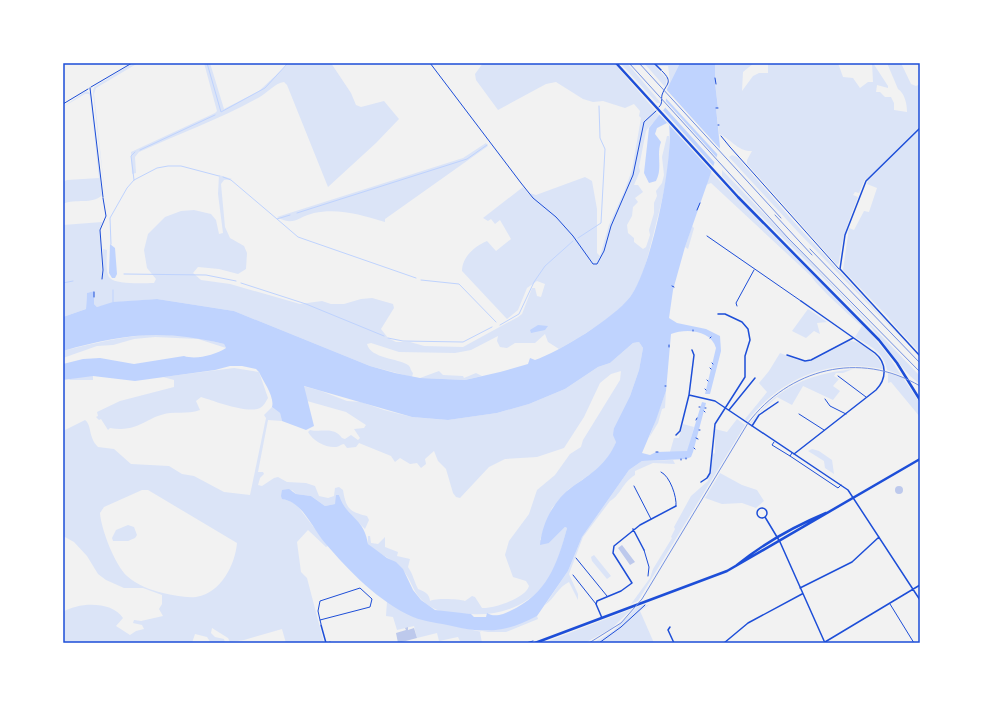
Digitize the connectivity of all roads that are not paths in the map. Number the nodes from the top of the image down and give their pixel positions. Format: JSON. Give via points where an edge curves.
{"nodes":[{"id":1,"x":616,"y":63,"type":"edge"},
{"id":2,"x":654,"y":63,"type":"edge"},
{"id":3,"x":661,"y":70,"type":"road end"},
{"id":4,"x":90,"y":88,"type":"road end"},
{"id":5,"x":920,"y":128,"type":"edge"},
{"id":6,"x":721,"y":136,"type":"dead end"},
{"id":7,"x":103,"y":197,"type":"road end"},
{"id":8,"x":708,"y":236,"type":"dead end"},
{"id":9,"x":754,"y":269,"type":"junction"},
{"id":10,"x":840,"y":269,"type":"junction"},
{"id":11,"x":801,"y":302,"type":"joint"},
{"id":12,"x":737,"y":306,"type":"dead end"},
{"id":13,"x":718,"y":314,"type":"dead end"},
{"id":14,"x":853,"y":338,"type":"junction"},
{"id":15,"x":692,"y":350,"type":"dead end"},
{"id":16,"x":787,"y":355,"type":"dead end"},
{"id":17,"x":920,"y":356,"type":"edge"},
{"id":18,"x":838,"y":376,"type":"dead end"},
{"id":19,"x":755,"y":378,"type":"dead end"},
{"id":20,"x":689,"y":395,"type":"junction"},
{"id":21,"x":866,"y":397,"type":"junction"},
{"id":22,"x":825,"y":399,"type":"dead end"},
{"id":23,"x":920,"y":400,"type":"edge"},
{"id":24,"x":778,"y":402,"type":"dead end"},
{"id":25,"x":726,"y":408,"type":"junction"},
{"id":26,"x":729,"y":410,"type":"junction"},
{"id":27,"x":799,"y":414,"type":"dead end"},
{"id":28,"x":846,"y":414,"type":"junction"},
{"id":29,"x":752,"y":426,"type":"junction"},
{"id":30,"x":825,"y":430,"type":"junction"},
{"id":31,"x":676,"y":435,"type":"dead end"},
{"id":32,"x":775,"y":442,"type":"junction"},
{"id":33,"x":793,"y":454,"type":"junction"},
{"id":34,"x":790,"y":456,"type":"junction"},
{"id":35,"x":920,"y":459,"type":"edge"},
{"id":36,"x":661,"y":472,"type":"dead end"},
{"id":37,"x":701,"y":482,"type":"dead end"},
{"id":38,"x":634,"y":486,"type":"dead end"},
{"id":39,"x":841,"y":486,"type":"junction"},
{"id":40,"x":854,"y":498,"type":"junction"},
{"id":41,"x":676,"y":506,"type":"joint"},
{"id":42,"x":831,"y":511,"type":"junction"},
{"id":43,"x":765,"y":518,"type":"junction"},
{"id":44,"x":651,"y":519,"type":"junction"},
{"id":45,"x":633,"y":529,"type":"junction"},
{"id":46,"x":879,"y":537,"type":"junction"},
{"id":47,"x":778,"y":538,"type":"junction"},
{"id":48,"x":780,"y":542,"type":"junction"},
{"id":49,"x":644,"y":550,"type":"joint"},
{"id":50,"x":576,"y":558,"type":"dead end"},
{"id":51,"x":732,"y":569,"type":"junction"},
{"id":52,"x":573,"y":575,"type":"dead end"},
{"id":53,"x":648,"y":576,"type":"dead end"},
{"id":54,"x":920,"y":585,"type":"edge"},
{"id":55,"x":800,"y":588,"type":"junction"},
{"id":56,"x":913,"y":589,"type":"junction"},
{"id":57,"x":802,"y":594,"type":"junction"},
{"id":58,"x":607,"y":596,"type":"junction"},
{"id":59,"x":920,"y":600,"type":"edge"},
{"id":60,"x":889,"y":603,"type":"junction"},
{"id":61,"x":596,"y":604,"type":"junction"},
{"id":62,"x":602,"y":618,"type":"junction"},
{"id":63,"x":320,"y":620,"type":"junction"},
{"id":64,"x":321,"y":625,"type":"joint"},
{"id":65,"x":670,"y":627,"type":"dead end"},
{"id":66,"x":330,"y":642,"type":"edge"},
{"id":67,"x":326,"y":643,"type":"edge"},
{"id":68,"x":414,"y":643,"type":"edge"},
{"id":69,"x":421,"y":643,"type":"edge"},
{"id":70,"x":535,"y":643,"type":"edge"},
{"id":71,"x":674,"y":643,"type":"edge"},
{"id":72,"x":724,"y":643,"type":"edge"},
{"id":73,"x":824,"y":643,"type":"edge"},
{"id":74,"x":914,"y":643,"type":"edge"}],
"edges":[{"from":1,"to":23,"type":"main road","via":[[719,177],[863,323],[890,354]]},
{"from":2,"to":3,"type":"street"},
{"from":4,"to":7,"type":"lane"},
{"from":5,"to":10,"type":"street","via":[[866,181],[845,235]]},
{"from":6,"to":10,"type":"lane"},
{"from":8,"to":9,"type":"lane"},
{"from":9,"to":11,"type":"lane"},
{"from":9,"to":12,"type":"lane","via":[[736,303]]},
{"from":10,"to":17,"type":"street"},
{"from":11,"to":14,"type":"street"},
{"from":13,"to":25,"type":"street","via":[[725,314],[742,322],[750,337],[745,356],[745,377]]},
{"from":14,"to":16,"type":"street","via":[[811,360],[805,361]]},
{"from":14,"to":21,"type":"street","via":[[878,356],[883,363],[884,371],[879,387]]},
{"from":15,"to":20,"type":"street","via":[[694,355]]},
{"from":18,"to":21,"type":"lane"},
{"from":19,"to":26,"type":"street"},
{"from":20,"to":25,"type":"street","via":[[712,400]]},
{"from":20,"to":31,"type":"street","via":[[680,431]]},
{"from":21,"to":28,"type":"street"},
{"from":22,"to":28,"type":"lane","via":[[830,406]]},
{"from":24,"to":29,"type":"street","via":[[759,415]]},
{"from":25,"to":26,"type":"street"},
{"from":25,"to":37,"type":"street","via":[[714,427],[710,473]]},
{"from":26,"to":29,"type":"street"},
{"from":27,"to":30,"type":"lane"},
{"from":28,"to":30,"type":"street"},
{"from":29,"to":32,"type":"street"},
{"from":30,"to":33,"type":"street"},
{"from":32,"to":33,"type":"street"},
{"from":32,"to":34,"type":"lane","via":[[772,445]]},
{"from":33,"to":34,"type":"lane"},
{"from":33,"to":39,"type":"street"},
{"from":34,"to":39,"type":"lane","via":[[838,488]]},
{"from":35,"to":40,"type":"main road"},
{"from":36,"to":41,"type":"lane","via":[[665,473],[674,492]]},
{"from":38,"to":44,"type":"lane"},
{"from":39,"to":40,"type":"street"},
{"from":40,"to":42,"type":"main road"},
{"from":40,"to":46,"type":"street"},
{"from":41,"to":44,"type":"street"},
{"from":42,"to":47,"type":"main road","via":[[805,522]]},
{"from":42,"to":48,"type":"main road"},
{"from":43,"to":43,"type":"street","via":[[767,511],[764,508],[760,509],[757,512],[758,516]]},
{"from":43,"to":47,"type":"street"},
{"from":44,"to":45,"type":"street"},
{"from":45,"to":49,"type":"street"},
{"from":45,"to":58,"type":"street","via":[[614,546],[612,553],[632,583],[621,591]]},
{"from":46,"to":55,"type":"street","via":[[855,560]]},
{"from":46,"to":56,"type":"street"},
{"from":47,"to":48,"type":"street"},
{"from":47,"to":51,"type":"main road","via":[[750,554]]},
{"from":48,"to":51,"type":"main road"},
{"from":48,"to":55,"type":"street"},
{"from":49,"to":53,"type":"lane","via":[[649,567]]},
{"from":50,"to":58,"type":"lane"},
{"from":51,"to":62,"type":"main road"},
{"from":52,"to":61,"type":"lane"},
{"from":54,"to":56,"type":"street"},
{"from":55,"to":57,"type":"street"},
{"from":56,"to":59,"type":"street"},
{"from":56,"to":60,"type":"street"},
{"from":57,"to":72,"type":"street","via":[[748,623]]},
{"from":57,"to":73,"type":"street"},
{"from":58,"to":61,"type":"street"},
{"from":60,"to":73,"type":"street"},
{"from":60,"to":74,"type":"lane"},
{"from":61,"to":62,"type":"street"},
{"from":62,"to":70,"type":"main road"},
{"from":63,"to":63,"type":"lane","via":[[320,602],[360,588],[372,599],[370,607]]},
{"from":63,"to":64,"type":"lane"},
{"from":64,"to":67,"type":"street"},
{"from":65,"to":71,"type":"street","via":[[668,630]]},
{"from":66,"to":67,"type":"lane"},
{"from":68,"to":69,"type":"lane"}]}
